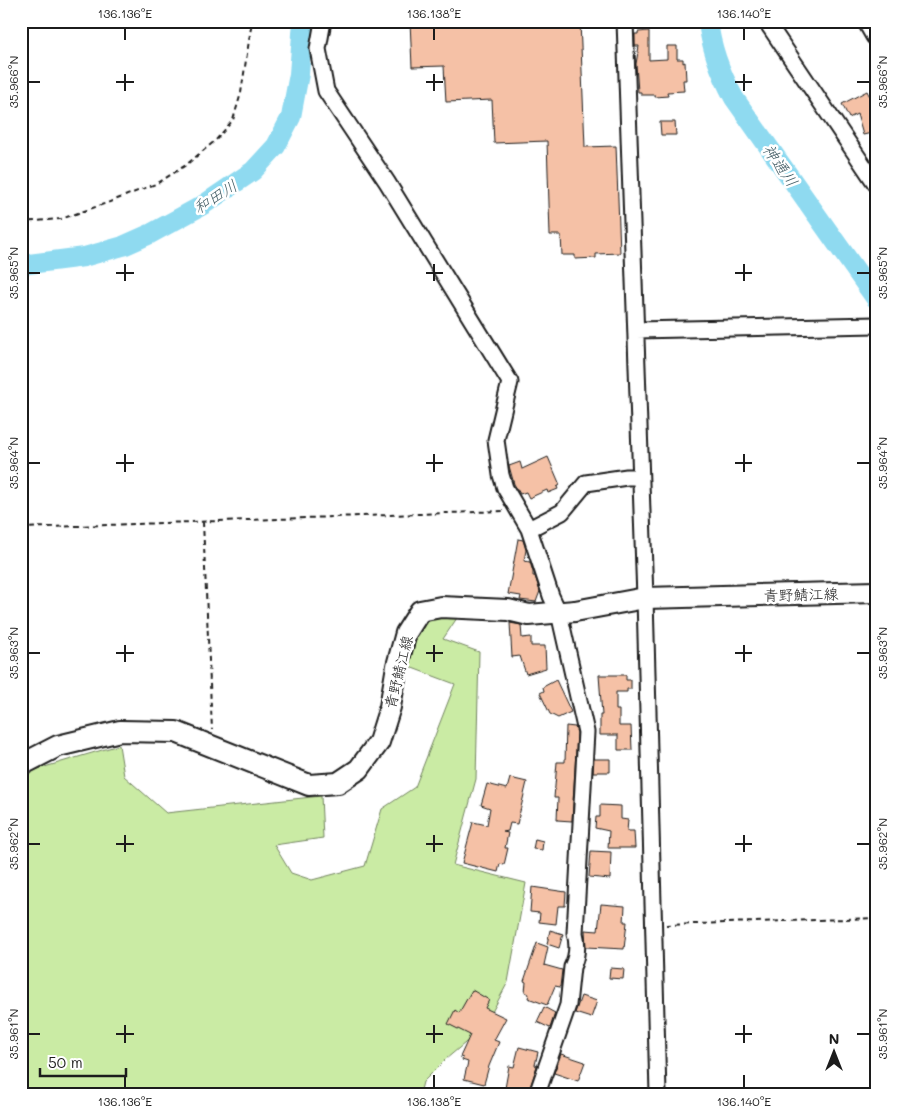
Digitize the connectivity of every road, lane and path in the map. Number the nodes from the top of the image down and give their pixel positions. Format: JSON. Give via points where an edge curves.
{"nodes":[{"id":1,"x":252,"y":21,"type":"edge"},
{"id":2,"x":323,"y":21,"type":"edge"},
{"id":3,"x":625,"y":21,"type":"edge"},
{"id":4,"x":766,"y":21,"type":"edge"},
{"id":5,"x":868,"y":21,"type":"edge"},
{"id":6,"x":876,"y":35,"type":"edge"},
{"id":7,"x":876,"y":184,"type":"edge"},
{"id":8,"x":21,"y":222,"type":"edge"},
{"id":9,"x":875,"y":325,"type":"edge"},
{"id":10,"x":636,"y":330,"type":"junction"},
{"id":11,"x":640,"y":478,"type":"junction"},
{"id":12,"x":512,"y":511,"type":"junction"},
{"id":13,"x":203,"y":522,"type":"junction"},
{"id":14,"x":21,"y":528,"type":"edge"},
{"id":15,"x":528,"y":529,"type":"junction"},
{"id":16,"x":876,"y":592,"type":"edge"},
{"id":17,"x":645,"y":598,"type":"junction"},
{"id":18,"x":559,"y":613,"type":"junction"},
{"id":19,"x":213,"y":747,"type":"junction"},
{"id":20,"x":21,"y":764,"type":"edge"},
{"id":21,"x":876,"y":918,"type":"edge"},
{"id":22,"x":654,"y":925,"type":"junction"},
{"id":23,"x":537,"y":1094,"type":"edge"},
{"id":24,"x":658,"y":1094,"type":"edge"}],
"edges":[{"from":1,"to":8,"type":"path","via":[[241,93],[233,120],[216,140],[158,183],[61,219]]},
{"from":2,"to":12,"type":"street","via":[[318,49],[326,91],[387,182],[510,382],[496,440],[501,475]]},
{"from":3,"to":10,"type":"street"},
{"from":4,"to":7,"type":"street"},
{"from":5,"to":6,"type":"main road"},
{"from":9,"to":10,"type":"street"},
{"from":10,"to":11,"type":"street"},
{"from":11,"to":15,"type":"street","via":[[586,483],[562,512]]},
{"from":11,"to":17,"type":"street"},
{"from":12,"to":13,"type":"path"},
{"from":12,"to":15,"type":"street"},
{"from":13,"to":14,"type":"path"},
{"from":13,"to":19,"type":"path"},
{"from":15,"to":18,"type":"street"},
{"from":16,"to":17,"type":"main road","name":"青野鯖江線"},
{"from":17,"to":18,"type":"main road","name":"青野鯖江線"},
{"from":17,"to":22,"type":"street"},
{"from":18,"to":19,"type":"main road","name":"青野鯖江線","via":[[528,615],[508,610],[441,607],[420,611],[406,632],[390,707],[378,742],[359,769],[338,783],[309,785]]},
{"from":18,"to":23,"type":"street","via":[[586,732],[577,941],[568,1005]]},
{"from":19,"to":20,"type":"main road","name":"青野鯖江線","via":[[176,732],[120,730],[58,746]]},
{"from":21,"to":22,"type":"path"},
{"from":22,"to":24,"type":"street"}]}
